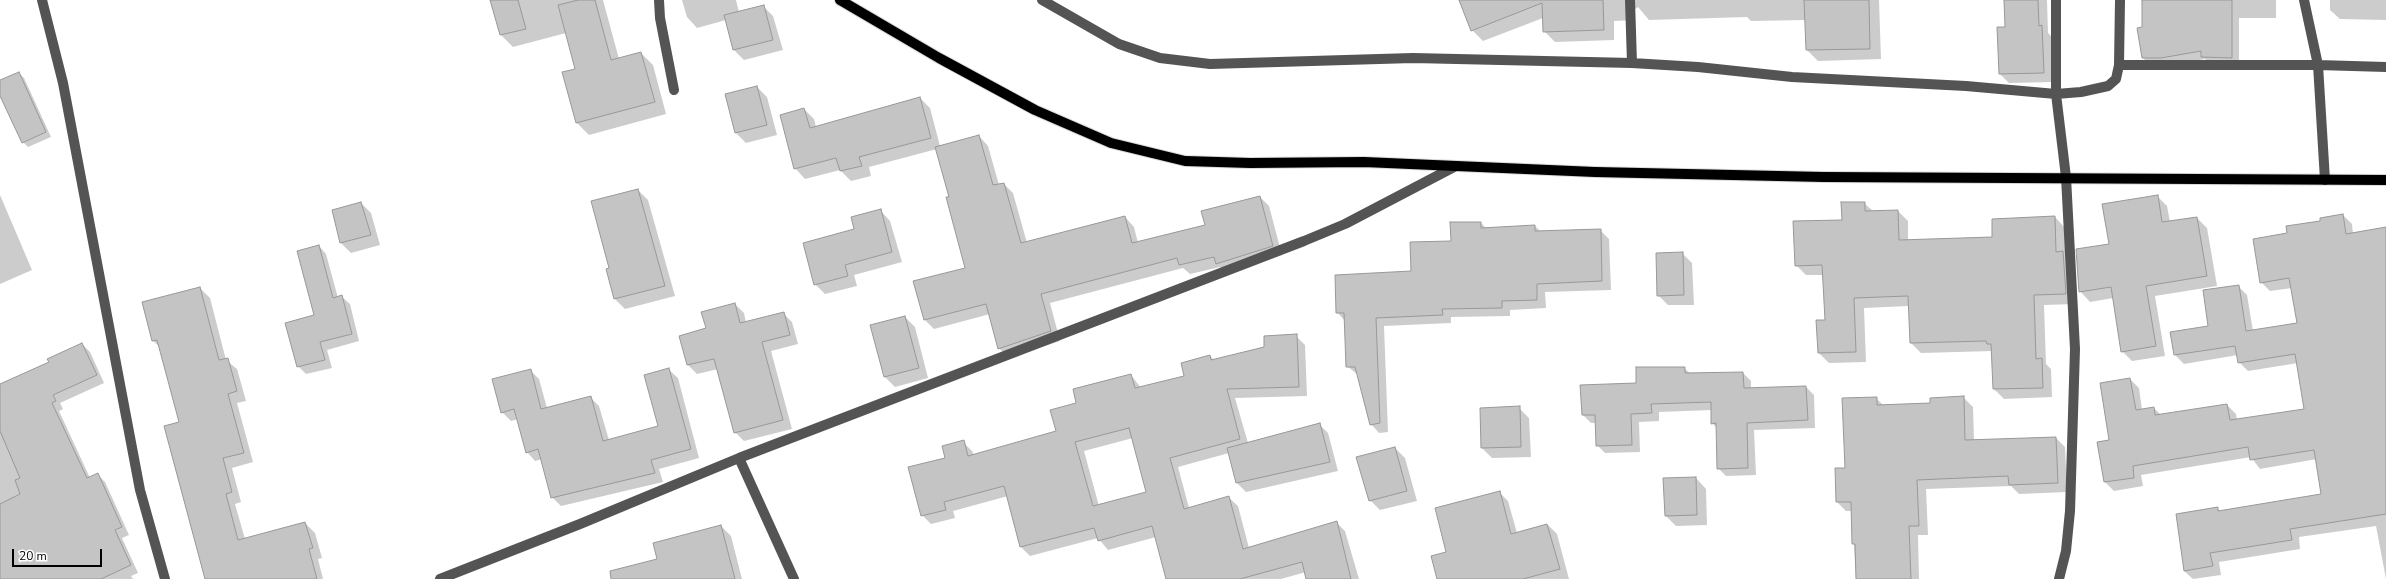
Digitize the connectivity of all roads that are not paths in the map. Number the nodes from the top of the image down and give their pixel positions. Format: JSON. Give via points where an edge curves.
{"nodes":[{"id":1,"x":42,"y":0,"type":"edge"},
{"id":2,"x":659,"y":0,"type":"edge"},
{"id":3,"x":840,"y":0,"type":"edge"},
{"id":4,"x":1042,"y":0,"type":"edge"},
{"id":5,"x":1630,"y":0,"type":"edge"},
{"id":6,"x":2056,"y":0,"type":"edge"},
{"id":7,"x":2120,"y":0,"type":"edge"},
{"id":8,"x":2304,"y":0,"type":"edge"},
{"id":9,"x":1632,"y":63,"type":"junction"},
{"id":10,"x":2119,"y":64,"type":"junction"},
{"id":11,"x":2318,"y":65,"type":"junction"},
{"id":12,"x":2386,"y":67,"type":"edge"},
{"id":13,"x":674,"y":90,"type":"dead end"},
{"id":14,"x":2056,"y":94,"type":"junction"},
{"id":15,"x":1454,"y":167,"type":"junction"},
{"id":16,"x":2065,"y":174,"type":"junction"},
{"id":17,"x":2325,"y":180,"type":"junction"},
{"id":18,"x":2386,"y":180,"type":"edge"},
{"id":19,"x":739,"y":458,"type":"junction"},
{"id":20,"x":165,"y":579,"type":"edge"},
{"id":21,"x":440,"y":579,"type":"edge"},
{"id":22,"x":794,"y":579,"type":"edge"},
{"id":23,"x":2059,"y":579,"type":"edge"}],
"edges":[{"from":1,"to":20,"type":"street","via":[[63,83],[140,490]]},
{"from":2,"to":13,"type":"street"},
{"from":3,"to":15,"type":"main road","via":[[1035,110],[1111,143],[1185,161],[1364,162]]},
{"from":4,"to":9,"type":"street","via":[[1119,44],[1160,58],[1210,64],[1413,58]]},
{"from":5,"to":9,"type":"street"},
{"from":6,"to":14,"type":"street"},
{"from":7,"to":10,"type":"street"},
{"from":8,"to":11,"type":"street"},
{"from":9,"to":14,"type":"street","via":[[1792,77],[1966,86]]},
{"from":10,"to":11,"type":"street"},
{"from":10,"to":14,"type":"street","via":[[2116,79],[2108,86]]},
{"from":11,"to":12,"type":"street"},
{"from":11,"to":17,"type":"street"},
{"from":14,"to":16,"type":"street"},
{"from":15,"to":16,"type":"main road","via":[[1824,177]]},
{"from":15,"to":19,"type":"street","via":[[1345,224],[1318,235]]},
{"from":16,"to":17,"type":"main road"},
{"from":16,"to":23,"type":"street","via":[[2075,349],[2070,511],[2066,551]]},
{"from":17,"to":18,"type":"main road"},
{"from":19,"to":21,"type":"street"},
{"from":19,"to":22,"type":"street"}]}
